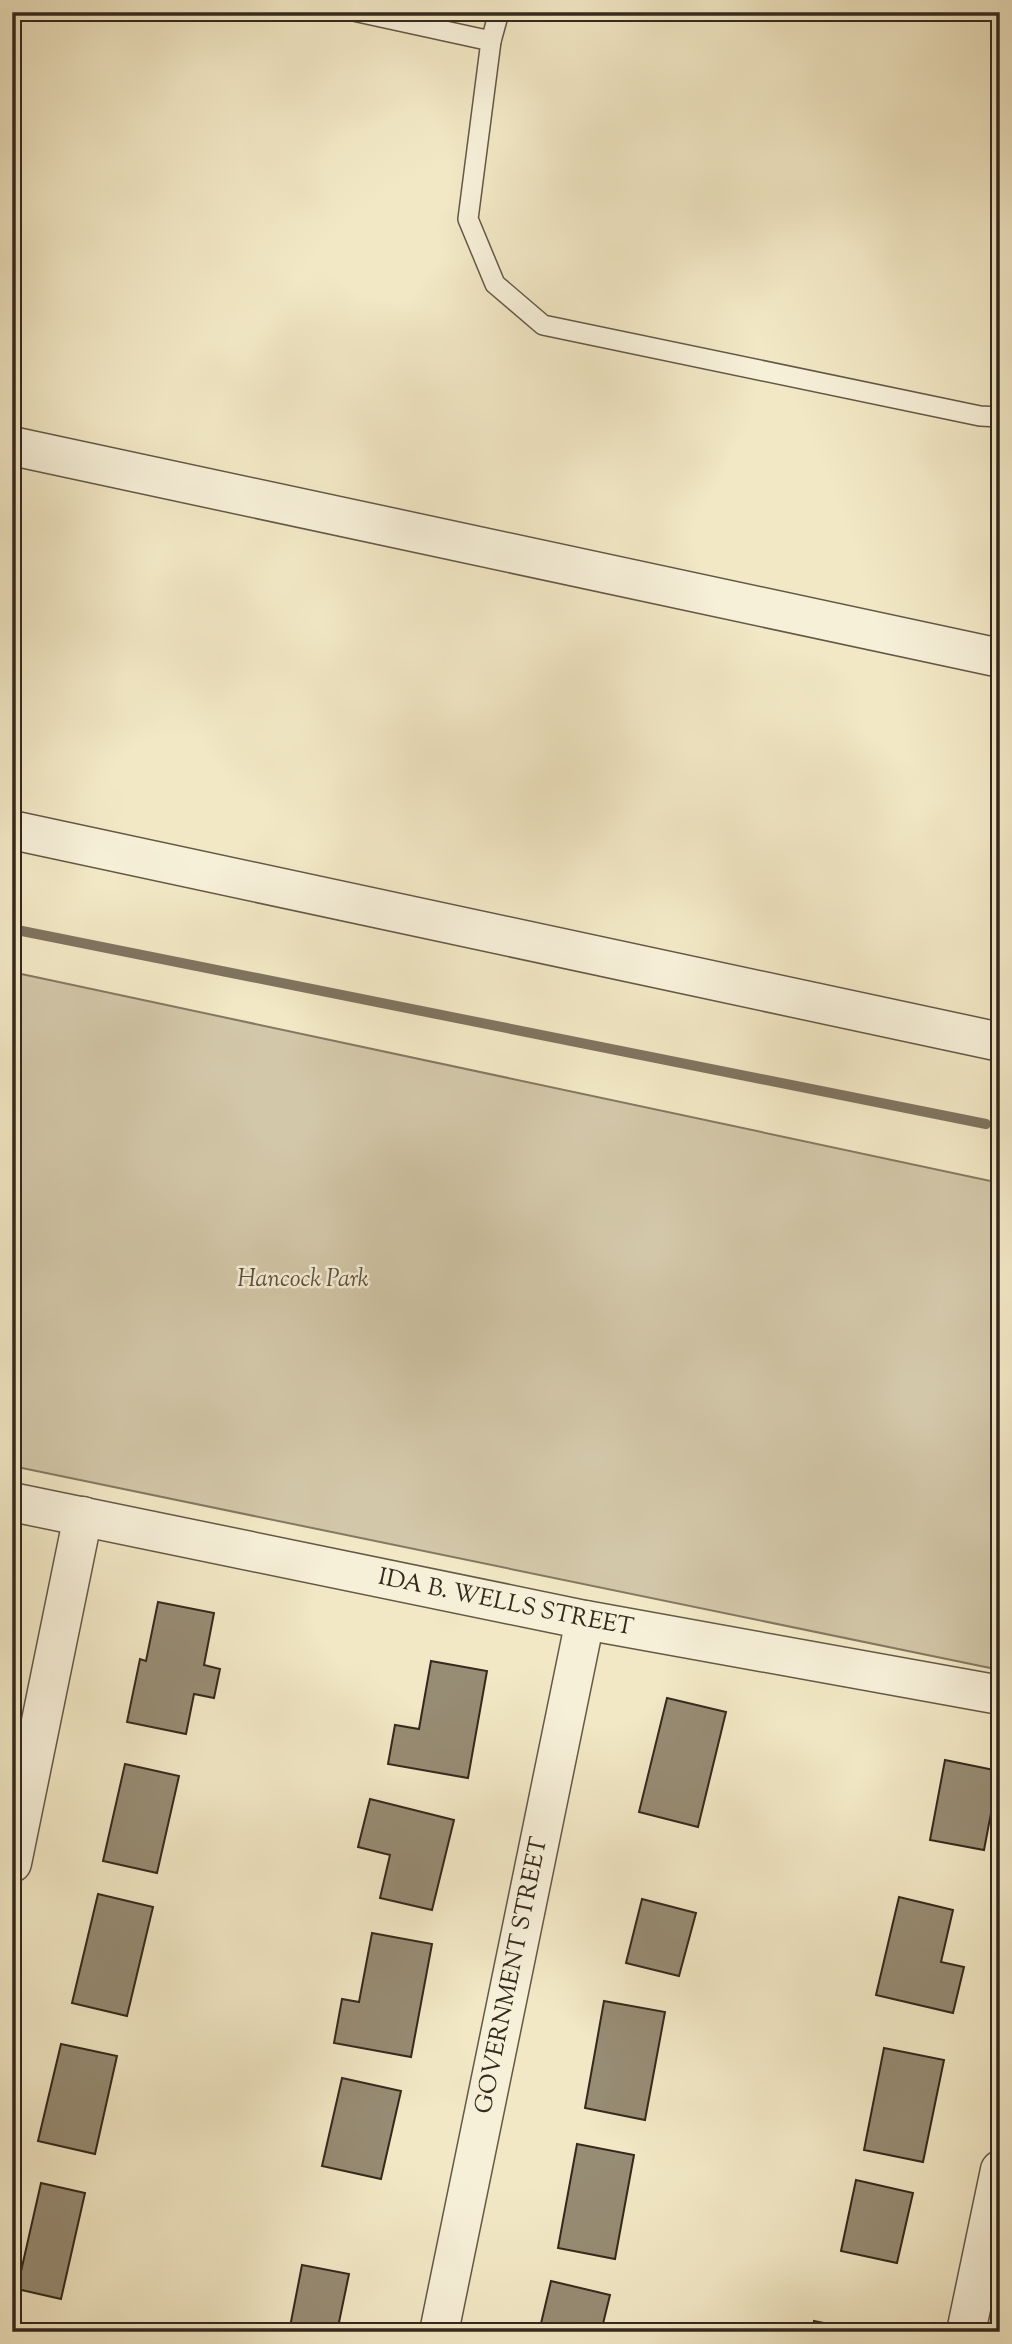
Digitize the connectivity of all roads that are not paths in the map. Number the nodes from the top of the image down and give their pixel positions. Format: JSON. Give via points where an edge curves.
{"nodes":[{"id":1,"x":358,"y":12,"type":"edge"},
{"id":2,"x":499,"y":12,"type":"edge"},
{"id":3,"x":491,"y":41,"type":"junction"},
{"id":4,"x":1000,"y":417,"type":"edge"},
{"id":5,"x":12,"y":446,"type":"edge"},
{"id":6,"x":1000,"y":658,"type":"edge"},
{"id":7,"x":12,"y":830,"type":"edge"},
{"id":8,"x":1000,"y":1042,"type":"edge"},
{"id":9,"x":12,"y":1502,"type":"edge"},
{"id":10,"x":83,"y":1516,"type":"junction"},
{"id":11,"x":585,"y":1619,"type":"junction"},
{"id":12,"x":1000,"y":1695,"type":"edge"},
{"id":13,"x":12,"y":1863,"type":"edge"},
{"id":14,"x":1000,"y":2170,"type":"edge"},
{"id":15,"x":989,"y":2272,"type":"edge"},
{"id":16,"x":439,"y":2332,"type":"edge"},
{"id":17,"x":965,"y":2332,"type":"edge"}],
"edges":[{"from":1,"to":3,"type":"lane"},
{"from":2,"to":3,"type":"lane"},
{"from":3,"to":4,"type":"lane","via":[[468,219],[495,284],[543,325]]},
{"from":5,"to":6,"type":"street"},
{"from":7,"to":8,"type":"street"},
{"from":9,"to":10,"type":"street","name":"IDA B. WELLS STREET"},
{"from":10,"to":11,"type":"street","name":"IDA B. WELLS STREET"},
{"from":10,"to":13,"type":"street"},
{"from":11,"to":12,"type":"street","name":"IDA B. WELLS STREET"},
{"from":11,"to":16,"type":"street","name":"GOVERNMENT STREET"},
{"from":14,"to":15,"type":"street"},
{"from":15,"to":17,"type":"street"}]}
